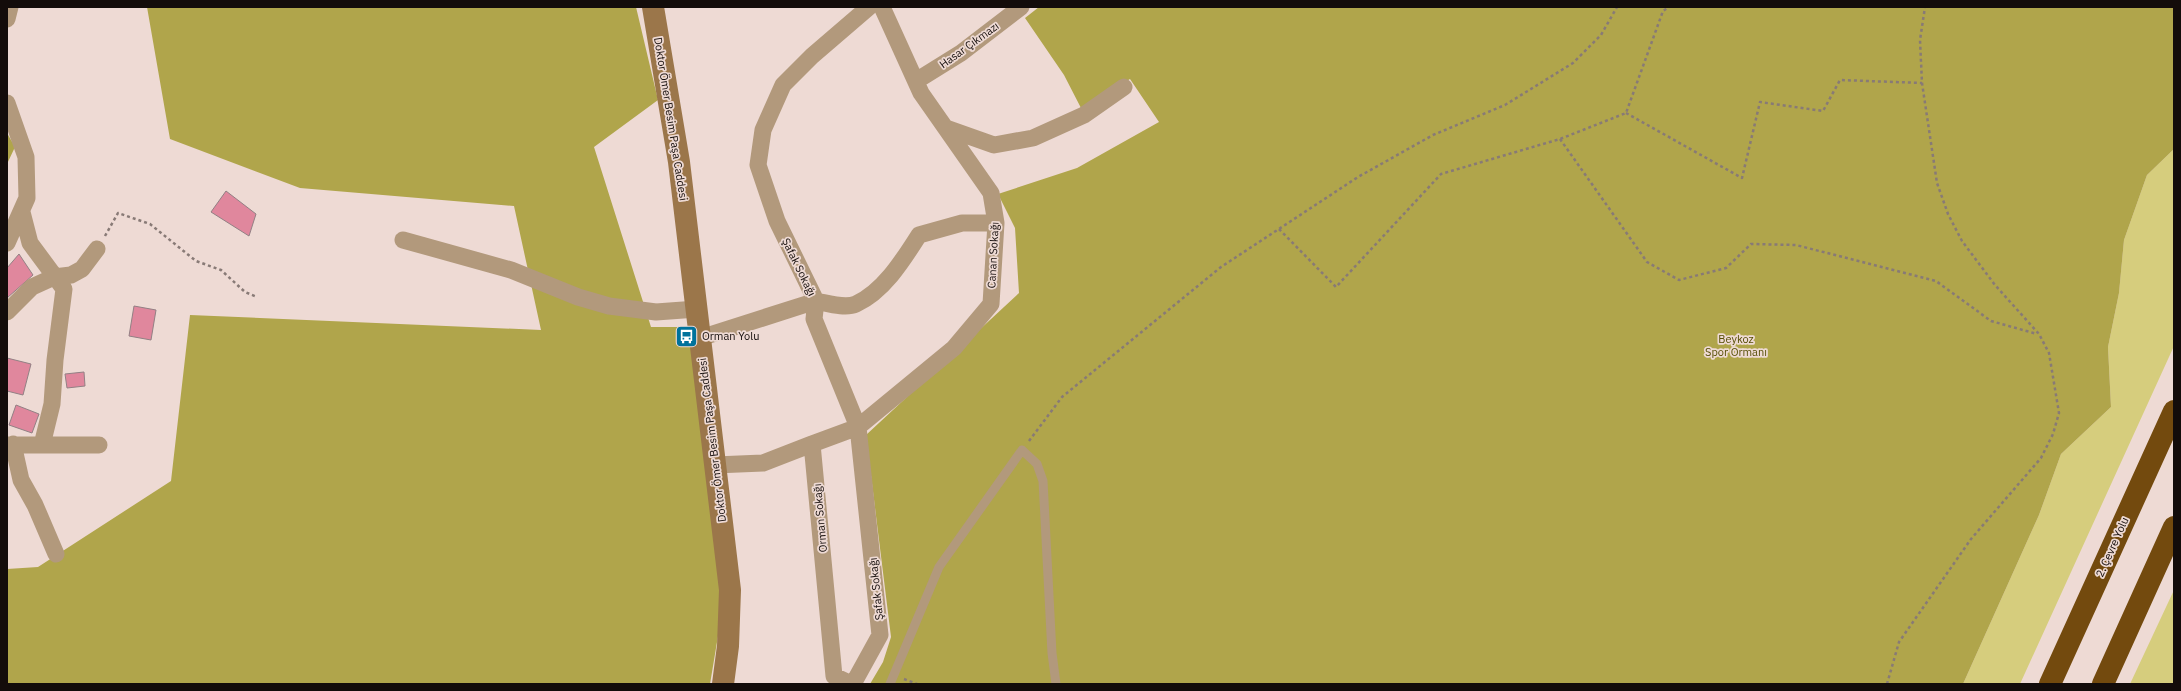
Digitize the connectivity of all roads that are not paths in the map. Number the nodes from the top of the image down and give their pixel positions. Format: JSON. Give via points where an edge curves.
{"nodes":[{"id":1,"x":10,"y":7,"type":"edge"},
{"id":2,"x":653,"y":7,"type":"edge"},
{"id":3,"x":869,"y":7,"type":"edge"},
{"id":4,"x":882,"y":7,"type":"edge"},
{"id":5,"x":1021,"y":7,"type":"edge"},
{"id":6,"x":7,"y":19,"type":"edge"},
{"id":7,"x":916,"y":81,"type":"junction"},
{"id":8,"x":1124,"y":87,"type":"dead end"},
{"id":9,"x":7,"y":103,"type":"edge"},
{"id":10,"x":946,"y":128,"type":"junction"},
{"id":11,"x":22,"y":212,"type":"junction"},
{"id":12,"x":996,"y":223,"type":"junction"},
{"id":13,"x":403,"y":240,"type":"dead end"},
{"id":14,"x":7,"y":243,"type":"edge"},
{"id":15,"x":97,"y":249,"type":"road end"},
{"id":16,"x":54,"y":277,"type":"junction"},
{"id":17,"x":816,"y":301,"type":"junction"},
{"id":18,"x":697,"y":310,"type":"junction"},
{"id":19,"x":7,"y":312,"type":"edge"},
{"id":20,"x":700,"y":338,"type":"junction"},
{"id":21,"x":2174,"y":411,"type":"edge"},
{"id":22,"x":858,"y":427,"type":"junction"},
{"id":23,"x":812,"y":444,"type":"junction"},
{"id":24,"x":10,"y":445,"type":"edge"},
{"id":25,"x":42,"y":445,"type":"junction"},
{"id":26,"x":99,"y":445,"type":"dead end"},
{"id":27,"x":715,"y":466,"type":"junction"},
{"id":28,"x":2174,"y":528,"type":"edge"},
{"id":29,"x":56,"y":554,"type":"dead end"},
{"id":30,"x":723,"y":684,"type":"edge"},
{"id":31,"x":852,"y":684,"type":"edge"},
{"id":32,"x":890,"y":684,"type":"edge"},
{"id":33,"x":1056,"y":684,"type":"edge"},
{"id":34,"x":2050,"y":684,"type":"edge"},
{"id":35,"x":2102,"y":684,"type":"edge"}],
"edges":[{"from":1,"to":6,"type":"street"},
{"from":2,"to":18,"type":"street","name":"Doktor Ömer Besim Paşa Caddesi","via":[[679,162]]},
{"from":3,"to":17,"type":"street","name":"Şafak Sokağı","via":[[783,85],[762,130],[758,165],[777,221]]},
{"from":4,"to":7,"type":"street","name":"Canan Sokağı"},
{"from":5,"to":7,"type":"street","name":"Hasar Çıkmazı","via":[[961,53]]},
{"from":7,"to":10,"type":"street","name":"Canan Sokağı","via":[[921,93]]},
{"from":8,"to":10,"type":"street","via":[[1084,115],[1033,138],[994,145]]},
{"from":9,"to":11,"type":"street","via":[[26,157],[27,198]]},
{"from":10,"to":12,"type":"street","name":"Canan Sokağı","via":[[991,193]]},
{"from":11,"to":14,"type":"street"},
{"from":11,"to":16,"type":"street","via":[[30,243]]},
{"from":12,"to":17,"type":"street","via":[[962,223],[919,235],[879,288],[855,304],[834,305]]},
{"from":12,"to":22,"type":"street","name":"Canan Sokağı","via":[[991,304],[954,348]]},
{"from":13,"to":18,"type":"street","via":[[511,270],[578,297],[609,306],[656,312]]},
{"from":15,"to":16,"type":"street","via":[[82,269],[71,275]]},
{"from":16,"to":19,"type":"street","via":[[32,287]]},
{"from":16,"to":25,"type":"street","via":[[64,289],[52,404]]},
{"from":17,"to":20,"type":"street"},
{"from":17,"to":22,"type":"street","name":"Şafak Sokağı","via":[[814,319]]},
{"from":18,"to":20,"type":"street","name":"Doktor Ömer Besim Paşa Caddesi"},
{"from":20,"to":27,"type":"street","name":"Doktor Ömer Besim Paşa Caddesi"},
{"from":21,"to":34,"type":"highway","name":"2. Çevre Yolu"},
{"from":22,"to":23,"type":"street","name":"Canan Sokağı"},
{"from":22,"to":31,"type":"street","name":"Şafak Sokağı","via":[[880,635]]},
{"from":23,"to":27,"type":"street","via":[[764,463]]},
{"from":23,"to":31,"type":"street","name":"Orman Sokağı","via":[[834,676]]},
{"from":24,"to":25,"type":"street"},
{"from":24,"to":29,"type":"street","via":[[21,480]]},
{"from":25,"to":26,"type":"street"},
{"from":27,"to":30,"type":"street","name":"Doktor Ömer Besim Paşa Caddesi","via":[[730,590],[728,646]]},
{"from":28,"to":35,"type":"highway"},
{"from":32,"to":33,"type":"lane","via":[[939,567],[1022,450],[1037,464],[1043,481],[1052,653]]}]}
